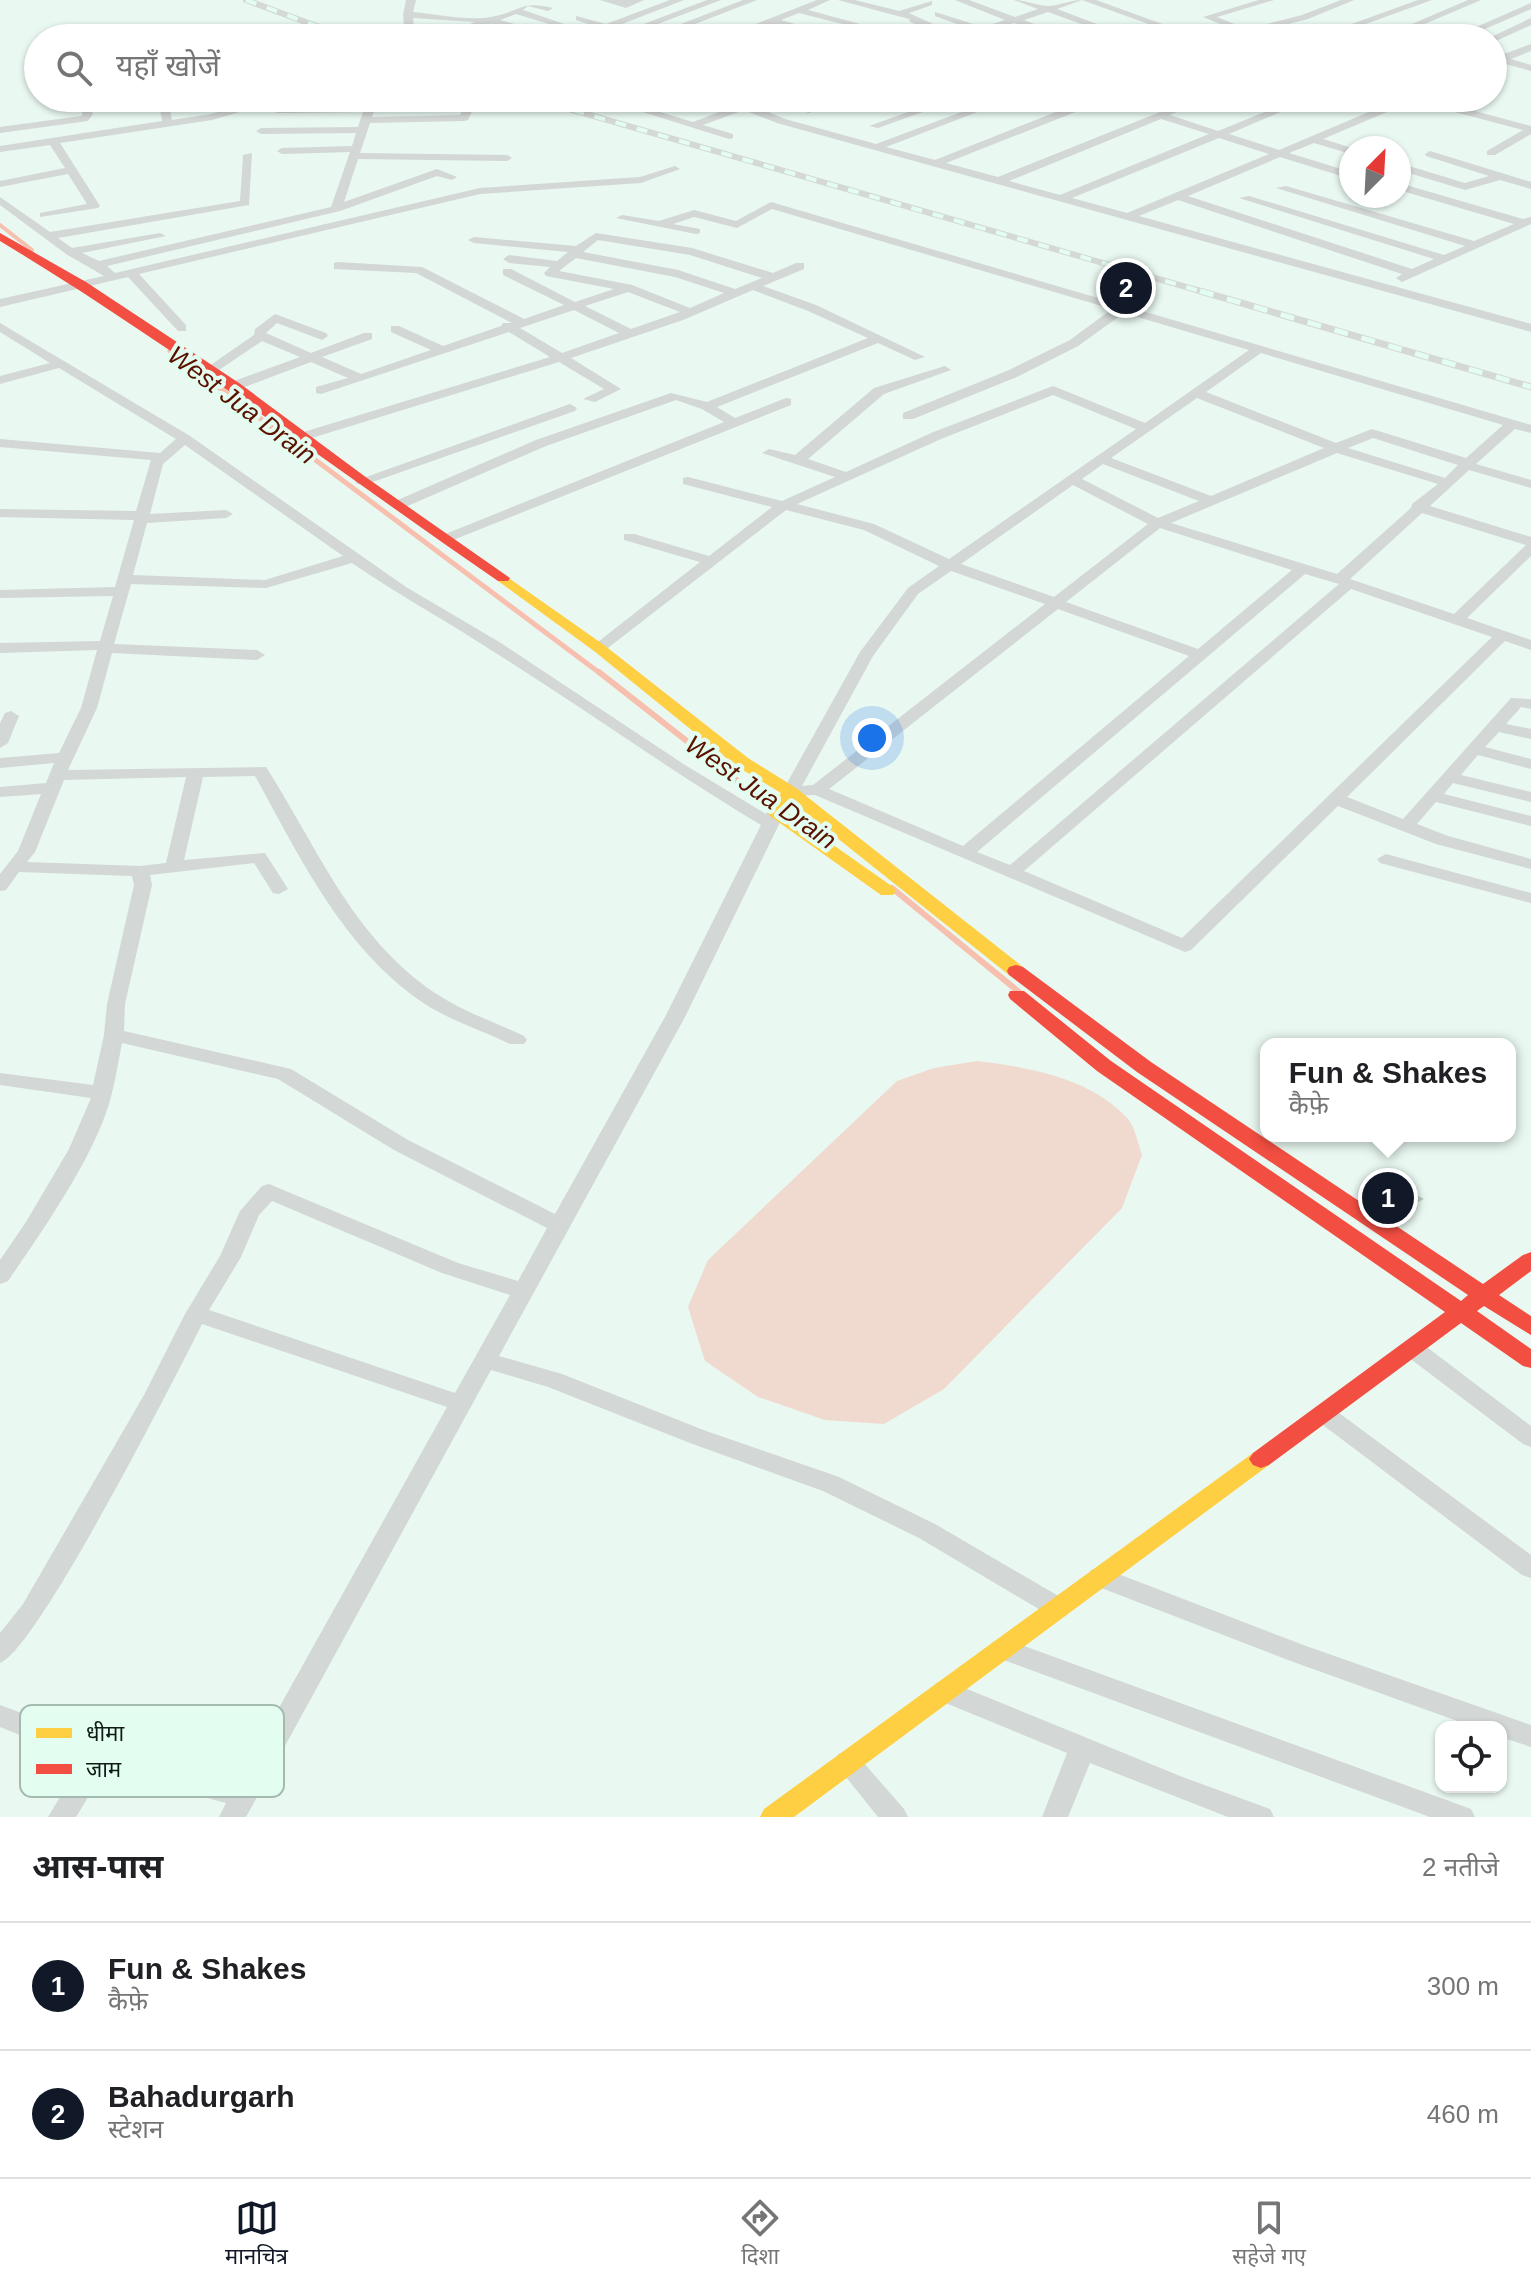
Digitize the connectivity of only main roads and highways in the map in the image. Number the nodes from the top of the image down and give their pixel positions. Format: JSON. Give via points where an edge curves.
{"nodes":[{"id":1,"x":0,"y":236,"type":"edge"},
{"id":2,"x":790,"y":792,"type":"junction"},
{"id":3,"x":1531,"y":1260,"type":"edge"},
{"id":4,"x":1484,"y":1295,"type":"junction"},
{"id":5,"x":1461,"y":1311,"type":"junction"},
{"id":6,"x":1531,"y":1327,"type":"edge"},
{"id":7,"x":1531,"y":1360,"type":"edge"},
{"id":8,"x":790,"y":1812,"type":"edge"}],
"edges":[{"from":1,"to":2,"type":"main road","via":[[234,386],[599,648],[742,762]]},
{"from":2,"to":4,"type":"main road","via":[[1121,1051]]},
{"from":2,"to":5,"type":"main road","via":[[772,818],[924,919],[1104,1066]]},
{"from":3,"to":4,"type":"main road"},
{"from":4,"to":5,"type":"main road"},
{"from":4,"to":6,"type":"main road"},
{"from":5,"to":7,"type":"main road"},
{"from":5,"to":8,"type":"main road","via":[[847,1762]]}]}
